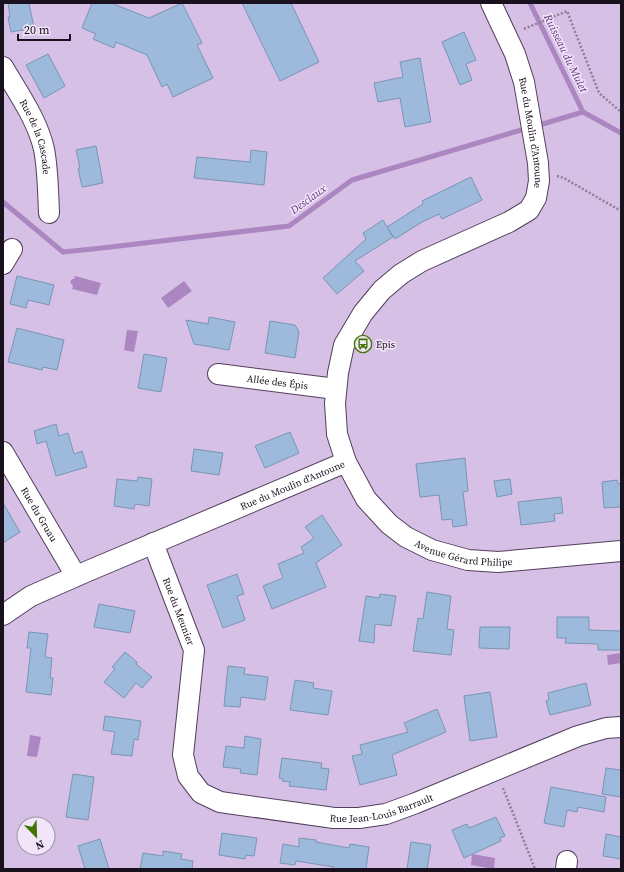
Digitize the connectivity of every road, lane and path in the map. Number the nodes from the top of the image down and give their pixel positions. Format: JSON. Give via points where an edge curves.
{"nodes":[{"id":1,"x":491,"y":3,"type":"edge"},
{"id":2,"x":529,"y":27,"type":"dead end"},
{"id":3,"x":3,"y":67,"type":"edge"},
{"id":4,"x":621,"y":112,"type":"edge"},
{"id":5,"x":539,"y":174,"type":"junction"},
{"id":6,"x":621,"y":211,"type":"edge"},
{"id":7,"x":49,"y":213,"type":"dead end"},
{"id":8,"x":218,"y":374,"type":"dead end"},
{"id":9,"x":336,"y":389,"type":"junction"},
{"id":10,"x":3,"y":452,"type":"edge"},
{"id":11,"x":346,"y":462,"type":"junction"},
{"id":12,"x":152,"y":543,"type":"junction"},
{"id":13,"x":621,"y":551,"type":"edge"},
{"id":14,"x":76,"y":576,"type":"junction"},
{"id":15,"x":3,"y":615,"type":"edge"},
{"id":16,"x":621,"y":727,"type":"edge"},
{"id":17,"x":186,"y":728,"type":"joint"},
{"id":18,"x":495,"y":770,"type":"junction"},
{"id":19,"x":535,"y":869,"type":"edge"}],
"edges":[{"from":1,"to":5,"type":"street","name":"Rue du Moulin d'Antoune","via":[[515,54],[524,82]]},
{"from":2,"to":4,"type":"path","via":[[567,11],[598,93]]},
{"from":3,"to":7,"type":"street","name":"Rue de la Cascade","via":[[34,121],[44,148]]},
{"from":5,"to":6,"type":"path","via":[[564,178]]},
{"from":5,"to":9,"type":"street","name":"Rue du Moulin d'Antoune","via":[[536,198],[529,210],[509,222],[422,261],[382,290],[363,313],[344,345]]},
{"from":8,"to":9,"type":"street","name":"Allée des Épis"},
{"from":9,"to":11,"type":"street","name":"Rue du Moulin d'Antoune","via":[[337,434]]},
{"from":10,"to":14,"type":"street","name":"Rue du Gruau"},
{"from":11,"to":12,"type":"street","name":"Rue du Moulin d'Antoune"},
{"from":11,"to":13,"type":"street","name":"Avenue Gérard Philipe","via":[[366,499],[389,524],[406,537],[432,550],[468,560],[498,562]]},
{"from":12,"to":14,"type":"street","name":"Rue du Moulin d'Antoune"},
{"from":12,"to":17,"type":"street","name":"Rue du Meunier","via":[[194,650]]},
{"from":14,"to":15,"type":"street","name":"Rue du Moulin d'Antoune","via":[[31,596]]},
{"from":16,"to":18,"type":"street","name":"Rue Jean-Louis Barrault","via":[[606,728],[578,736]]},
{"from":17,"to":18,"type":"street","name":"Rue Jean-Louis Barrault","via":[[183,755],[188,776],[201,793],[220,802],[334,818],[386,814]]},
{"from":18,"to":19,"type":"path"}]}
